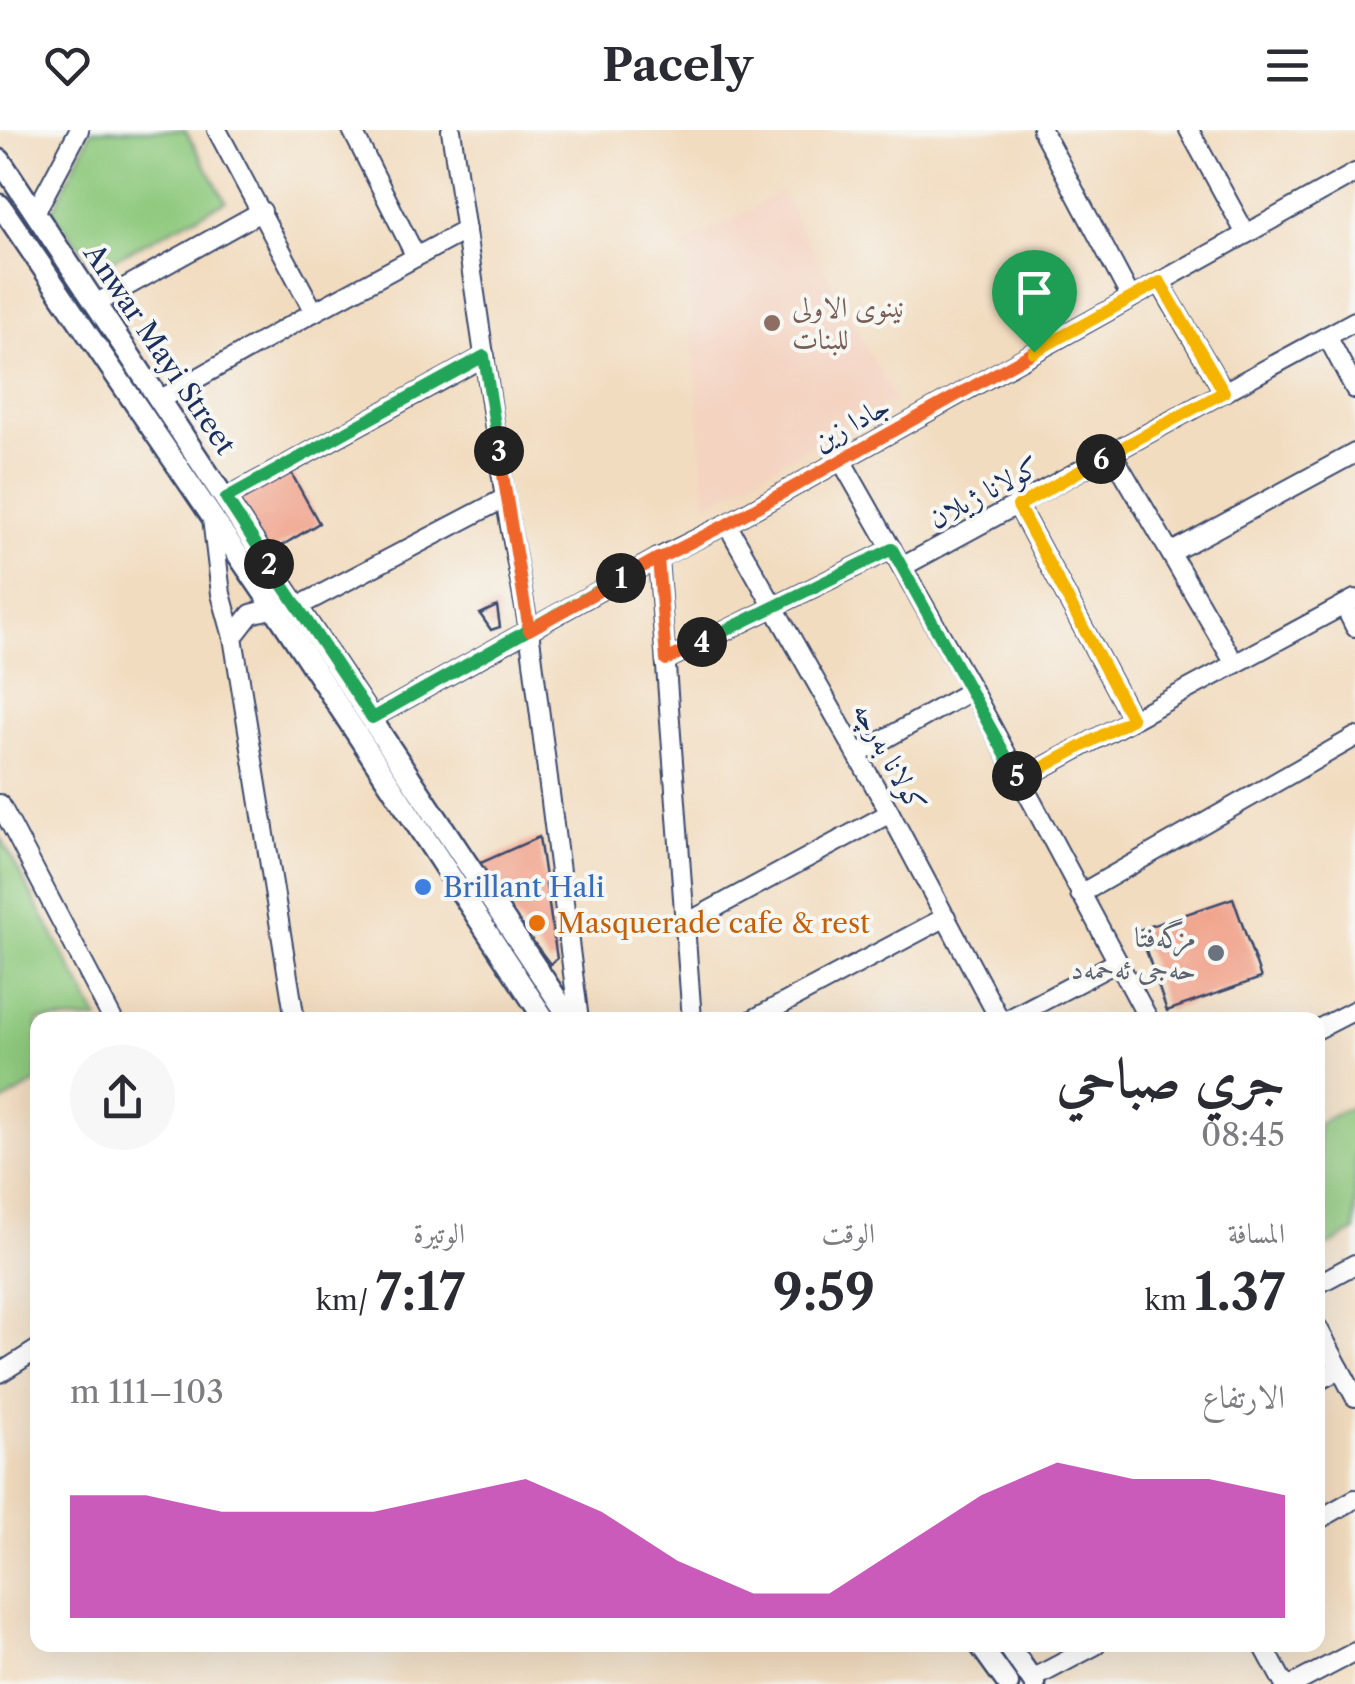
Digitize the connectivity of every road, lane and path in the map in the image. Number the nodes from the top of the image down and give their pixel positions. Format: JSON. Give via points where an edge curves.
{"nodes":[{"id":1,"x":79,"y":130,"type":"edge"},
{"id":2,"x":217,"y":130,"type":"edge"},
{"id":3,"x":352,"y":130,"type":"edge"},
{"id":4,"x":452,"y":130,"type":"edge"},
{"id":5,"x":1042,"y":130,"type":"edge"},
{"id":6,"x":1189,"y":130,"type":"edge"},
{"id":7,"x":0,"y":160,"type":"edge"},
{"id":8,"x":1355,"y":173,"type":"edge"},
{"id":9,"x":0,"y":205,"type":"edge"},
{"id":10,"x":262,"y":210,"type":"junction"},
{"id":11,"x":36,"y":211,"type":"junction"},
{"id":12,"x":466,"y":230,"type":"junction"},
{"id":13,"x":1246,"y":234,"type":"junction"},
{"id":14,"x":416,"y":257,"type":"junction"},
{"id":15,"x":1160,"y":282,"type":"junction"},
{"id":16,"x":1131,"y":298,"type":"junction"},
{"id":17,"x":97,"y":303,"type":"junction"},
{"id":18,"x":314,"y":312,"type":"junction"},
{"id":19,"x":1355,"y":321,"type":"edge"},
{"id":20,"x":1326,"y":336,"type":"junction"},
{"id":21,"x":484,"y":356,"type":"junction"},
{"id":22,"x":1355,"y":389,"type":"edge"},
{"id":23,"x":1224,"y":392,"type":"junction"},
{"id":24,"x":162,"y":399,"type":"junction"},
{"id":25,"x":1112,"y":453,"type":"junction"},
{"id":26,"x":1355,"y":454,"type":"edge"},
{"id":27,"x":841,"y":460,"type":"junction"},
{"id":28,"x":226,"y":498,"type":"junction"},
{"id":29,"x":506,"y":498,"type":"junction"},
{"id":30,"x":1018,"y":506,"type":"junction"},
{"id":31,"x":212,"y":518,"type":"junction"},
{"id":32,"x":727,"y":524,"type":"junction"},
{"id":33,"x":892,"y":549,"type":"junction"},
{"id":34,"x":1172,"y":552,"type":"junction"},
{"id":35,"x":658,"y":558,"type":"junction"},
{"id":36,"x":902,"y":567,"type":"junction"},
{"id":37,"x":1349,"y":602,"type":"edge"},
{"id":38,"x":774,"y":606,"type":"junction"},
{"id":39,"x":296,"y":607,"type":"junction"},
{"id":40,"x":274,"y":608,"type":"junction"},
{"id":41,"x":1355,"y":627,"type":"edge"},
{"id":42,"x":529,"y":630,"type":"junction"},
{"id":43,"x":233,"y":637,"type":"junction"},
{"id":44,"x":666,"y":660,"type":"junction"},
{"id":45,"x":1235,"y":664,"type":"junction"},
{"id":46,"x":972,"y":690,"type":"junction"},
{"id":47,"x":372,"y":718,"type":"junction"},
{"id":48,"x":1132,"y":719,"type":"junction"},
{"id":49,"x":1355,"y":737,"type":"edge"},
{"id":50,"x":858,"y":754,"type":"junction"},
{"id":51,"x":1020,"y":780,"type":"junction"},
{"id":52,"x":0,"y":804,"type":"edge"},
{"id":53,"x":890,"y":813,"type":"junction"},
{"id":54,"x":449,"y":835,"type":"junction"},
{"id":55,"x":430,"y":849,"type":"junction"},
{"id":56,"x":1080,"y":894,"type":"junction"},
{"id":57,"x":946,"y":917,"type":"junction"},
{"id":58,"x":684,"y":924,"type":"junction"},
{"id":59,"x":1117,"y":962,"type":"junction"},
{"id":60,"x":1355,"y":1010,"type":"edge"},
{"id":61,"x":110,"y":1012,"type":"edge"},
{"id":62,"x":294,"y":1012,"type":"edge"},
{"id":63,"x":539,"y":1012,"type":"edge"},
{"id":64,"x":566,"y":1012,"type":"edge"},
{"id":65,"x":578,"y":1012,"type":"edge"},
{"id":66,"x":691,"y":1012,"type":"edge"},
{"id":67,"x":767,"y":1012,"type":"edge"},
{"id":68,"x":999,"y":1012,"type":"edge"},
{"id":69,"x":1020,"y":1012,"type":"edge"},
{"id":70,"x":1145,"y":1012,"type":"edge"},
{"id":71,"x":1325,"y":1025,"type":"edge"},
{"id":72,"x":1355,"y":1264,"type":"edge"},
{"id":73,"x":1325,"y":1280,"type":"edge"},
{"id":74,"x":1325,"y":1341,"type":"edge"},
{"id":75,"x":30,"y":1353,"type":"edge"},
{"id":76,"x":1340,"y":1369,"type":"junction"},
{"id":77,"x":0,"y":1372,"type":"edge"},
{"id":78,"x":1325,"y":1377,"type":"edge"},
{"id":79,"x":1355,"y":1397,"type":"edge"},
{"id":80,"x":1355,"y":1499,"type":"edge"},
{"id":81,"x":1325,"y":1516,"type":"edge"},
{"id":82,"x":985,"y":1652,"type":"edge"},
{"id":83,"x":1013,"y":1652,"type":"edge"},
{"id":84,"x":1084,"y":1652,"type":"edge"},
{"id":85,"x":1267,"y":1652,"type":"edge"},
{"id":86,"x":1355,"y":1652,"type":"edge"},
{"id":87,"x":1034,"y":1682,"type":"edge"},
{"id":88,"x":1008,"y":1684,"type":"edge"},
{"id":89,"x":1284,"y":1684,"type":"edge"},
{"id":90,"x":1294,"y":1684,"type":"edge"}],
"edges":[{"from":1,"to":11,"type":"street"},
{"from":2,"to":10,"type":"street"},
{"from":3,"to":14,"type":"street"},
{"from":4,"to":12,"type":"street"},
{"from":5,"to":16,"type":"street"},
{"from":6,"to":13,"type":"street"},
{"from":7,"to":11,"type":"main road","name":"Anwar Mayi Street"},
{"from":8,"to":13,"type":"street","name":"جادا زین"},
{"from":9,"to":31,"type":"main road","name":"Anwar Mayi Street"},
{"from":10,"to":17,"type":"street"},
{"from":10,"to":18,"type":"street"},
{"from":11,"to":17,"type":"main road","name":"Anwar Mayi Street"},
{"from":12,"to":14,"type":"street"},
{"from":12,"to":21,"type":"street"},
{"from":13,"to":15,"type":"street","name":"جادا زین"},
{"from":14,"to":18,"type":"street"},
{"from":15,"to":16,"type":"street","name":"جادا زین"},
{"from":15,"to":23,"type":"street"},
{"from":16,"to":27,"type":"street","name":"جادا زین"},
{"from":17,"to":24,"type":"main road","name":"Anwar Mayi Street"},
{"from":18,"to":24,"type":"street"},
{"from":19,"to":20,"type":"street","name":"کولانا ژیلان"},
{"from":20,"to":22,"type":"street"},
{"from":20,"to":23,"type":"street","name":"کولانا ژیلان"},
{"from":21,"to":28,"type":"street"},
{"from":21,"to":29,"type":"street"},
{"from":23,"to":25,"type":"street","name":"کولانا ژیلان"},
{"from":24,"to":28,"type":"main road","name":"Anwar Mayi Street"},
{"from":25,"to":30,"type":"street","name":"کولانا ژیلان"},
{"from":25,"to":34,"type":"street"},
{"from":26,"to":34,"type":"street"},
{"from":27,"to":32,"type":"street","name":"جادا زین"},
{"from":27,"to":33,"type":"street"},
{"from":28,"to":39,"type":"main road","name":"Anwar Mayi Street"},
{"from":29,"to":39,"type":"street"},
{"from":29,"to":42,"type":"street"},
{"from":30,"to":36,"type":"street","name":"کولانا ژیلان"},
{"from":30,"to":48,"type":"street"},
{"from":31,"to":40,"type":"main road","name":"Anwar Mayi Street"},
{"from":31,"to":43,"type":"street"},
{"from":32,"to":35,"type":"street","name":"جادا زین"},
{"from":32,"to":38,"type":"street","name":"کولانا بەرچە"},
{"from":33,"to":36,"type":"street"},
{"from":33,"to":38,"type":"street"},
{"from":34,"to":45,"type":"street"},
{"from":35,"to":42,"type":"street","name":"جادا زین"},
{"from":35,"to":44,"type":"street"},
{"from":36,"to":46,"type":"street"},
{"from":37,"to":41,"type":"street"},
{"from":37,"to":45,"type":"street"},
{"from":38,"to":44,"type":"street"},
{"from":38,"to":50,"type":"street","name":"کولانا بەرچە"},
{"from":39,"to":47,"type":"main road","name":"Anwar Mayi Street"},
{"from":40,"to":43,"type":"street","via":[[252,614]]},
{"from":40,"to":55,"type":"main road","name":"Anwar Mayi Street"},
{"from":42,"to":47,"type":"street","name":"جادا زین"},
{"from":42,"to":65,"type":"street"},
{"from":43,"to":62,"type":"street"},
{"from":44,"to":58,"type":"street"},
{"from":45,"to":48,"type":"street"},
{"from":46,"to":50,"type":"street"},
{"from":46,"to":51,"type":"street"},
{"from":47,"to":54,"type":"main road","name":"Anwar Mayi Street"},
{"from":48,"to":51,"type":"street"},
{"from":49,"to":56,"type":"street"},
{"from":50,"to":53,"type":"street","name":"کولانا بەرچە"},
{"from":51,"to":56,"type":"street"},
{"from":52,"to":61,"type":"street"},
{"from":53,"to":57,"type":"street","name":"کولانا بەرچە"},
{"from":53,"to":58,"type":"street"},
{"from":54,"to":55,"type":"main road"},
{"from":54,"to":64,"type":"main road","name":"Anwar Mayi Street"},
{"from":55,"to":63,"type":"main road","name":"Anwar Mayi Street"},
{"from":56,"to":59,"type":"street"},
{"from":57,"to":67,"type":"street"},
{"from":57,"to":68,"type":"street","name":"کولانا بەرچە"},
{"from":58,"to":66,"type":"street"},
{"from":59,"to":69,"type":"street"},
{"from":59,"to":70,"type":"street"},
{"from":60,"to":71,"type":"street"},
{"from":72,"to":73,"type":"street"},
{"from":74,"to":76,"type":"street"},
{"from":75,"to":77,"type":"street"},
{"from":76,"to":78,"type":"street"},
{"from":76,"to":79,"type":"street"},
{"from":80,"to":81,"type":"street"},
{"from":82,"to":88,"type":"main road"},
{"from":83,"to":87,"type":"main road"},
{"from":84,"to":87,"type":"street"},
{"from":85,"to":89,"type":"street"},
{"from":86,"to":90,"type":"street"}]}
